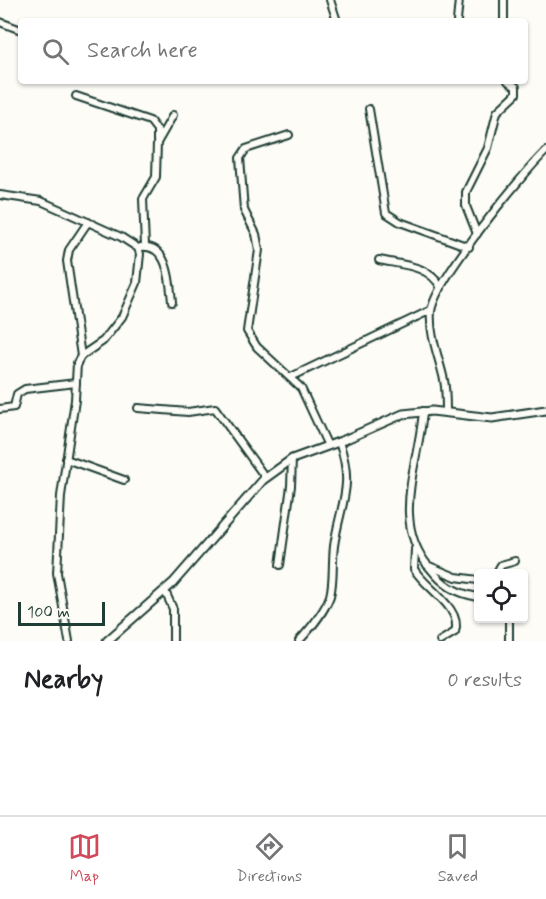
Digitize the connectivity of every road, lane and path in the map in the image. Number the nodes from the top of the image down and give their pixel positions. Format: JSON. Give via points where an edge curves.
{"nodes":[{"id":1,"x":330,"y":0,"type":"edge"},
{"id":2,"x":459,"y":0,"type":"edge"},
{"id":3,"x":504,"y":0,"type":"edge"},
{"id":4,"x":336,"y":18,"type":"edge"},
{"id":5,"x":457,"y":18,"type":"edge"},
{"id":6,"x":504,"y":18,"type":"edge"},
{"id":7,"x":0,"y":22,"type":"edge"},
{"id":8,"x":18,"y":29,"type":"edge"},
{"id":9,"x":512,"y":84,"type":"edge"},
{"id":10,"x":76,"y":96,"type":"dead end"},
{"id":11,"x":369,"y":110,"type":"dead end"},
{"id":12,"x":173,"y":115,"type":"dead end"},
{"id":13,"x":289,"y":135,"type":"dead end"},
{"id":14,"x":157,"y":143,"type":"junction"},
{"id":15,"x":546,"y":152,"type":"edge"},
{"id":16,"x":0,"y":195,"type":"edge"},
{"id":17,"x":88,"y":222,"type":"junction"},
{"id":18,"x":477,"y":234,"type":"junction"},
{"id":19,"x":141,"y":247,"type":"junction"},
{"id":20,"x":469,"y":247,"type":"junction"},
{"id":21,"x":380,"y":260,"type":"dead end"},
{"id":22,"x":441,"y":288,"type":"junction"},
{"id":23,"x":172,"y":302,"type":"dead end"},
{"id":24,"x":431,"y":310,"type":"junction"},
{"id":25,"x":81,"y":356,"type":"junction"},
{"id":26,"x":291,"y":377,"type":"junction"},
{"id":27,"x":76,"y":382,"type":"junction"},
{"id":28,"x":138,"y":408,"type":"dead end"},
{"id":29,"x":0,"y":409,"type":"edge"},
{"id":30,"x":546,"y":410,"type":"edge"},
{"id":31,"x":423,"y":411,"type":"junction"},
{"id":32,"x":446,"y":412,"type":"junction"},
{"id":33,"x":339,"y":442,"type":"junction"},
{"id":34,"x":328,"y":447,"type":"junction"},
{"id":35,"x":66,"y":459,"type":"junction"},
{"id":36,"x":292,"y":459,"type":"junction"},
{"id":37,"x":265,"y":477,"type":"junction"},
{"id":38,"x":123,"y":480,"type":"dead end"},
{"id":39,"x":415,"y":549,"type":"junction"},
{"id":40,"x":515,"y":561,"type":"dead end"},
{"id":41,"x":280,"y":565,"type":"dead end"},
{"id":42,"x":426,"y":565,"type":"junction"},
{"id":43,"x":498,"y":569,"type":"edge"},
{"id":44,"x":474,"y":579,"type":"edge"},
{"id":45,"x":165,"y":591,"type":"junction"},
{"id":46,"x":474,"y":596,"type":"edge"},
{"id":47,"x":509,"y":623,"type":"edge"},
{"id":48,"x":69,"y":641,"type":"edge"},
{"id":49,"x":108,"y":641,"type":"edge"},
{"id":50,"x":173,"y":641,"type":"edge"},
{"id":51,"x":299,"y":641,"type":"edge"},
{"id":52,"x":440,"y":641,"type":"edge"},
{"id":53,"x":509,"y":641,"type":"edge"}],
"edges":[{"from":1,"to":4,"type":"street"},
{"from":2,"to":5,"type":"street"},
{"from":3,"to":6,"type":"street"},
{"from":7,"to":8,"type":"street"},
{"from":9,"to":18,"type":"street","via":[[516,94],[498,112],[488,148],[466,192],[466,206]]},
{"from":10,"to":14,"type":"street","via":[[150,121],[157,129]]},
{"from":11,"to":20,"type":"street","via":[[386,213],[400,222]]},
{"from":12,"to":14,"type":"street"},
{"from":13,"to":26,"type":"street","via":[[253,146],[240,158],[243,210],[259,242],[248,336]]},
{"from":14,"to":19,"type":"street","via":[[156,177],[142,202]]},
{"from":15,"to":18,"type":"street"},
{"from":16,"to":17,"type":"street","via":[[25,196]]},
{"from":17,"to":19,"type":"street"},
{"from":17,"to":25,"type":"street","via":[[69,250],[67,261]]},
{"from":18,"to":20,"type":"street"},
{"from":19,"to":23,"type":"street","via":[[157,253],[165,262]]},
{"from":19,"to":25,"type":"street","via":[[136,283],[122,317],[103,341]]},
{"from":20,"to":22,"type":"street"},
{"from":21,"to":22,"type":"street","via":[[429,272]]},
{"from":22,"to":24,"type":"street"},
{"from":24,"to":26,"type":"street"},
{"from":24,"to":32,"type":"street"},
{"from":25,"to":27,"type":"street"},
{"from":26,"to":34,"type":"street","via":[[301,388]]},
{"from":27,"to":29,"type":"street","via":[[25,389],[17,394],[14,407]]},
{"from":27,"to":35,"type":"street"},
{"from":28,"to":37,"type":"street","via":[[188,412],[214,408]]},
{"from":30,"to":32,"type":"street","via":[[492,418]]},
{"from":31,"to":32,"type":"street"},
{"from":31,"to":33,"type":"street","via":[[393,417]]},
{"from":31,"to":39,"type":"street","via":[[409,497]]},
{"from":33,"to":34,"type":"street"},
{"from":33,"to":51,"type":"street","via":[[347,464],[347,483],[330,594],[320,615]]},
{"from":34,"to":36,"type":"street"},
{"from":35,"to":38,"type":"street"},
{"from":35,"to":48,"type":"street","via":[[57,573]]},
{"from":36,"to":37,"type":"street"},
{"from":36,"to":41,"type":"street"},
{"from":37,"to":45,"type":"street"},
{"from":39,"to":42,"type":"street"},
{"from":39,"to":52,"type":"street","via":[[414,569],[456,620],[455,632]]},
{"from":40,"to":43,"type":"street"},
{"from":42,"to":44,"type":"street"},
{"from":42,"to":46,"type":"street","via":[[450,589]]},
{"from":45,"to":49,"type":"street"},
{"from":45,"to":50,"type":"street","via":[[173,609]]},
{"from":47,"to":53,"type":"street"}]}
